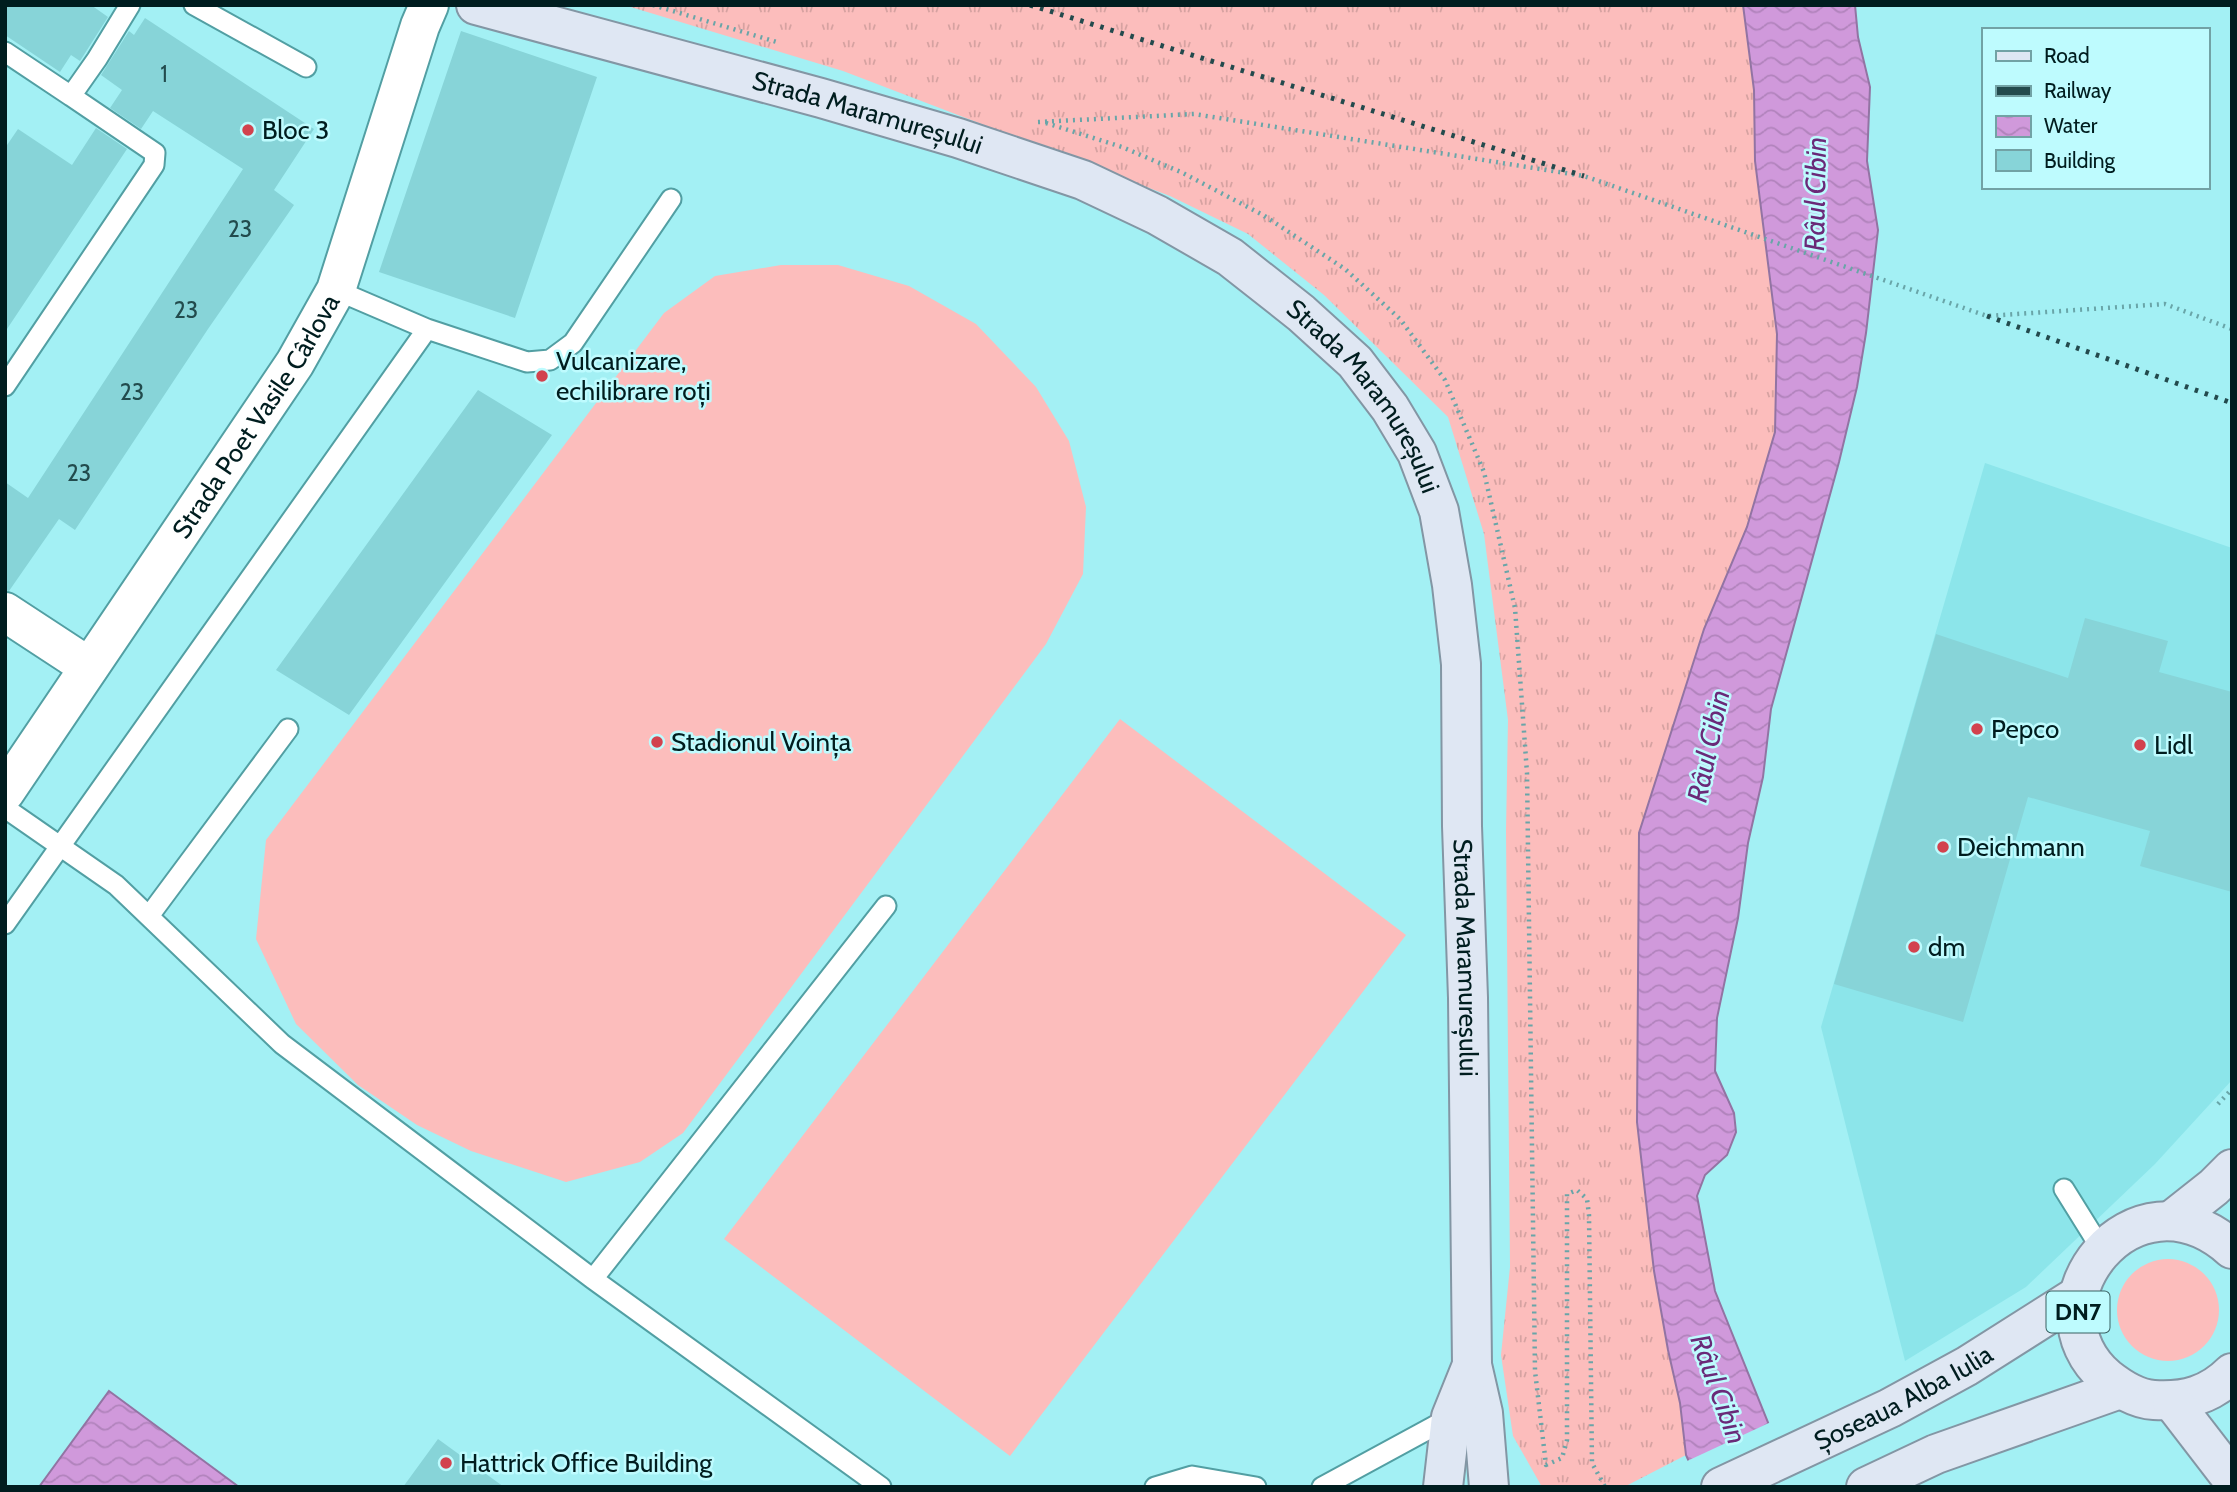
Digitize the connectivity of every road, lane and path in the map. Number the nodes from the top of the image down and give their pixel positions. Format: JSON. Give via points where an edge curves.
{"nodes":[{"id":1,"x":130,"y":5,"type":"edge"},
{"id":2,"x":194,"y":5,"type":"edge"},
{"id":3,"x":429,"y":5,"type":"edge"},
{"id":4,"x":490,"y":7,"type":"edge"},
{"id":5,"x":5,"y":52,"type":"edge"},
{"id":6,"x":306,"y":67,"type":"dead end"},
{"id":7,"x":71,"y":96,"type":"junction"},
{"id":8,"x":1029,"y":123,"type":"dead end"},
{"id":9,"x":671,"y":199,"type":"dead end"},
{"id":10,"x":336,"y":290,"type":"junction"},
{"id":11,"x":427,"y":329,"type":"junction"},
{"id":12,"x":2232,"y":329,"type":"edge"},
{"id":13,"x":5,"y":386,"type":"edge"},
{"id":14,"x":1484,"y":471,"type":"dead end"},
{"id":15,"x":5,"y":612,"type":"edge"},
{"id":16,"x":89,"y":667,"type":"junction"},
{"id":17,"x":288,"y":729,"type":"dead end"},
{"id":18,"x":5,"y":792,"type":"edge"},
{"id":19,"x":5,"y":808,"type":"edge"},
{"id":20,"x":61,"y":848,"type":"junction"},
{"id":21,"x":886,"y":906,"type":"dead end"},
{"id":22,"x":149,"y":916,"type":"junction"},
{"id":23,"x":5,"y":924,"type":"edge"},
{"id":24,"x":2232,"y":1089,"type":"edge"},
{"id":25,"x":2218,"y":1104,"type":"dead end"},
{"id":26,"x":2232,"y":1169,"type":"edge"},
{"id":27,"x":2064,"y":1189,"type":"dead end"},
{"id":28,"x":2171,"y":1222,"type":"junction"},
{"id":29,"x":2232,"y":1249,"type":"edge"},
{"id":30,"x":2102,"y":1250,"type":"junction"},
{"id":31,"x":593,"y":1279,"type":"junction"},
{"id":32,"x":2079,"y":1295,"type":"junction"},
{"id":33,"x":1472,"y":1364,"type":"junction"},
{"id":34,"x":2232,"y":1373,"type":"edge"},
{"id":35,"x":2120,"y":1389,"type":"junction"},
{"id":36,"x":2172,"y":1401,"type":"junction"},
{"id":37,"x":1451,"y":1418,"type":"junction"},
{"id":38,"x":2232,"y":1479,"type":"edge"},
{"id":39,"x":1490,"y":1485,"type":"edge"},
{"id":40,"x":881,"y":1487,"type":"edge"},
{"id":41,"x":1154,"y":1487,"type":"edge"},
{"id":42,"x":1256,"y":1487,"type":"edge"},
{"id":43,"x":1322,"y":1487,"type":"edge"},
{"id":44,"x":1443,"y":1487,"type":"edge"},
{"id":45,"x":1605,"y":1487,"type":"edge"},
{"id":46,"x":1721,"y":1487,"type":"edge"},
{"id":47,"x":1866,"y":1487,"type":"edge"}],
"edges":[{"from":1,"to":7,"type":"lane"},
{"from":2,"to":6,"type":"lane"},
{"from":3,"to":10,"type":"street","name":"Strada Poet Vasile Cârlova"},
{"from":4,"to":33,"type":"main road","name":"Strada Maramureșului","via":[[821,98],[1083,180],[1230,257],[1355,362],[1390,408],[1417,453],[1439,511],[1461,664]]},
{"from":5,"to":7,"type":"lane"},
{"from":7,"to":13,"type":"lane","via":[[155,153],[154,165]]},
{"from":8,"to":12,"type":"path","via":[[1194,114],[1584,176],[1987,316],[2165,304]]},
{"from":9,"to":11,"type":"lane","via":[[573,343],[550,360],[527,362]]},
{"from":10,"to":11,"type":"lane"},
{"from":10,"to":16,"type":"street","name":"Strada Poet Vasile Cârlova","via":[[295,363]]},
{"from":11,"to":20,"type":"lane"},
{"from":14,"to":45,"type":"path","via":[[1515,608],[1527,773],[1539,1411],[1546,1465],[1562,1458],[1567,1440],[1567,1194],[1577,1190],[1587,1199],[1589,1215],[1592,1463]]},
{"from":15,"to":16,"type":"street"},
{"from":16,"to":18,"type":"street","name":"Strada Poet Vasile Cârlova"},
{"from":17,"to":22,"type":"lane"},
{"from":19,"to":20,"type":"lane"},
{"from":20,"to":22,"type":"lane","via":[[116,885]]},
{"from":20,"to":23,"type":"lane"},
{"from":21,"to":31,"type":"lane"},
{"from":22,"to":31,"type":"lane","via":[[282,1044]]},
{"from":24,"to":25,"type":"path"},
{"from":26,"to":28,"type":"main road","number":"DN7"},
{"from":27,"to":30,"type":"lane"},
{"from":28,"to":29,"type":"main road","number":"DN7","via":[[2195,1226]]},
{"from":28,"to":30,"type":"main road","number":"DN7","via":[[2146,1224],[2122,1234]]},
{"from":30,"to":32,"type":"main road","number":"DN7","via":[[2087,1270]]},
{"from":31,"to":40,"type":"lane"},
{"from":32,"to":35,"type":"main road","number":"DN7","via":[[2077,1322],[2085,1349],[2099,1371]]},
{"from":32,"to":46,"type":"main road","name":"Șoseaua Alba Iulia","number":"DN7","via":[[1890,1408]]},
{"from":33,"to":37,"type":"main road","name":"Strada Maramureșului"},
{"from":33,"to":39,"type":"main road","name":"Strada Maramureșului","via":[[1483,1413]]},
{"from":34,"to":36,"type":"main road","number":"DN7","via":[[2198,1396]]},
{"from":35,"to":36,"type":"main road","number":"DN7","via":[[2146,1399]]},
{"from":35,"to":47,"type":"main road","via":[[1936,1454]]},
{"from":36,"to":38,"type":"main road"},
{"from":37,"to":43,"type":"lane"},
{"from":37,"to":44,"type":"main road","name":"Strada Maramureșului"},
{"from":41,"to":42,"type":"lane","via":[[1192,1476]]}]}
